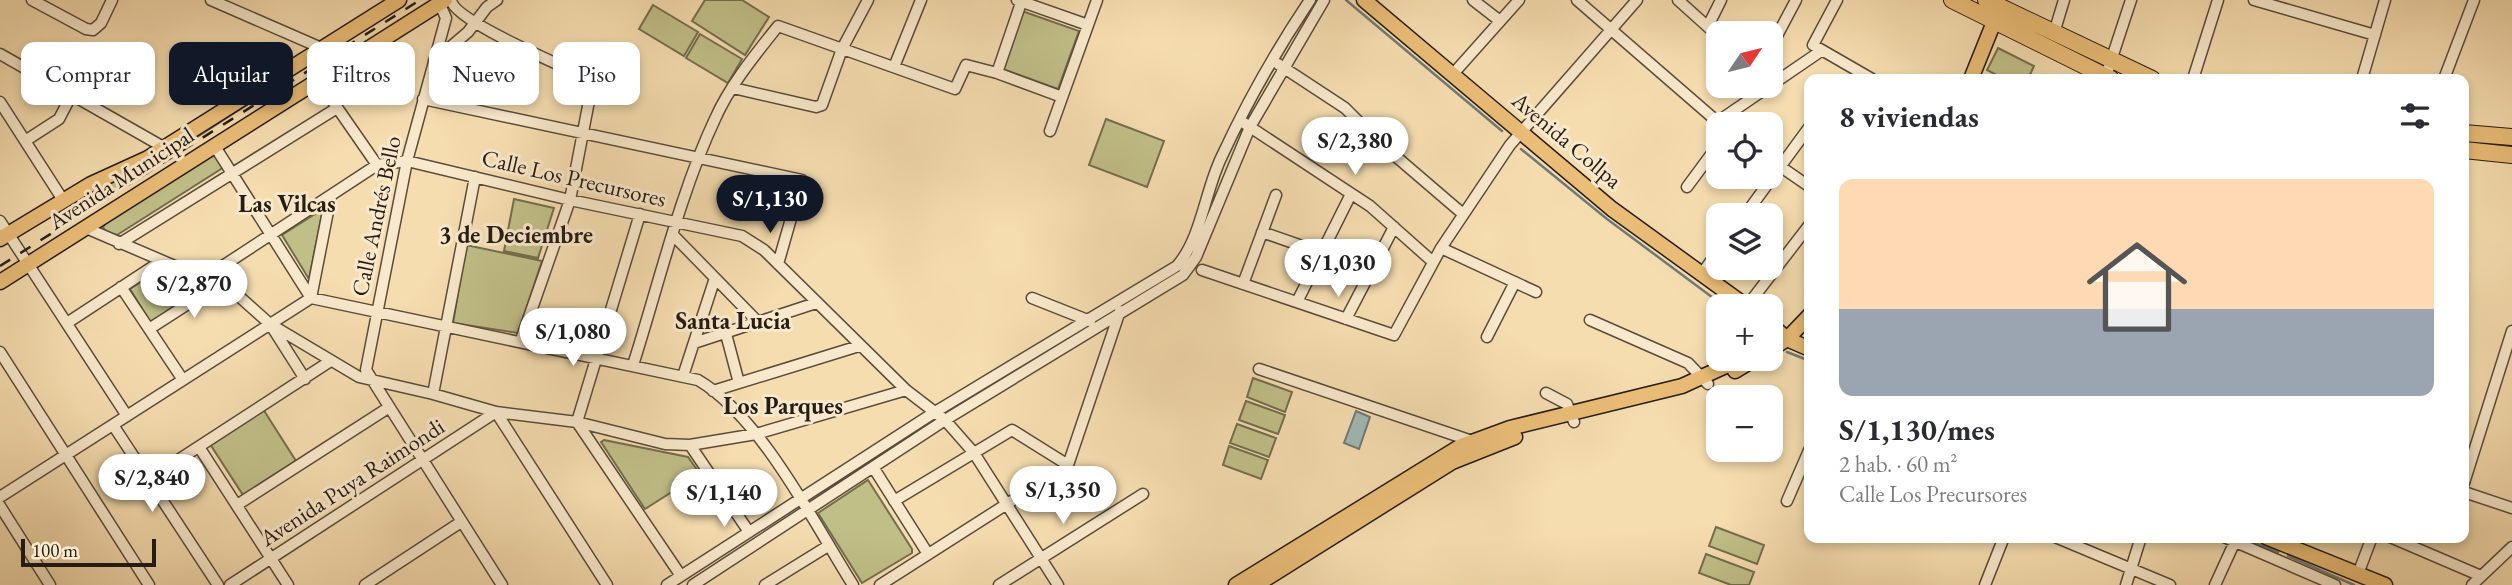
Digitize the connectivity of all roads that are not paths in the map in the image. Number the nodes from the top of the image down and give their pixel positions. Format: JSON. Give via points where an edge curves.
{"nodes":[{"id":1,"x":32,"y":0,"type":"edge"},
{"id":2,"x":112,"y":0,"type":"edge"},
{"id":3,"x":211,"y":0,"type":"edge"},
{"id":4,"x":399,"y":0,"type":"edge"},
{"id":5,"x":497,"y":0,"type":"edge"},
{"id":6,"x":868,"y":0,"type":"edge"},
{"id":7,"x":921,"y":0,"type":"edge"},
{"id":8,"x":1097,"y":0,"type":"edge"},
{"id":9,"x":1310,"y":0,"type":"edge"},
{"id":10,"x":1324,"y":0,"type":"edge"},
{"id":11,"x":1364,"y":0,"type":"edge"},
{"id":12,"x":1473,"y":0,"type":"edge"},
{"id":13,"x":1519,"y":0,"type":"edge"},
{"id":14,"x":1577,"y":0,"type":"edge"},
{"id":15,"x":1637,"y":0,"type":"edge"},
{"id":16,"x":1678,"y":0,"type":"edge"},
{"id":17,"x":1721,"y":0,"type":"edge"},
{"id":18,"x":1796,"y":0,"type":"edge"},
{"id":19,"x":1837,"y":0,"type":"edge"},
{"id":20,"x":1952,"y":0,"type":"edge"},
{"id":21,"x":2064,"y":0,"type":"edge"},
{"id":22,"x":2131,"y":0,"type":"edge"},
{"id":23,"x":2218,"y":0,"type":"edge"},
{"id":24,"x":2253,"y":0,"type":"edge"},
{"id":25,"x":2385,"y":0,"type":"edge"},
{"id":26,"x":2474,"y":0,"type":"edge"},
{"id":27,"x":443,"y":1,"type":"edge"},
{"id":28,"x":1020,"y":1,"type":"edge"},
{"id":29,"x":2279,"y":4,"type":"edge"},
{"id":30,"x":1996,"y":7,"type":"edge"},
{"id":31,"x":1500,"y":21,"type":"junction"},
{"id":32,"x":1710,"y":21,"type":"edge"},
{"id":33,"x":475,"y":23,"type":"junction"},
{"id":34,"x":1706,"y":24,"type":"edge"},
{"id":35,"x":1783,"y":24,"type":"edge"},
{"id":36,"x":1088,"y":25,"type":"junction"},
{"id":37,"x":1611,"y":29,"type":"junction"},
{"id":38,"x":2054,"y":33,"type":"junction"},
{"id":39,"x":2375,"y":35,"type":"junction"},
{"id":40,"x":312,"y":42,"type":"edge"},
{"id":41,"x":332,"y":42,"type":"edge"},
{"id":42,"x":378,"y":42,"type":"edge"},
{"id":43,"x":439,"y":42,"type":"edge"},
{"id":44,"x":454,"y":42,"type":"edge"},
{"id":45,"x":842,"y":49,"type":"junction"},
{"id":46,"x":1821,"y":51,"type":"junction"},
{"id":47,"x":0,"y":54,"type":"edge"},
{"id":48,"x":307,"y":58,"type":"edge"},
{"id":49,"x":1272,"y":60,"type":"junction"},
{"id":50,"x":21,"y":66,"type":"edge"},
{"id":51,"x":894,"y":67,"type":"junction"},
{"id":52,"x":1283,"y":67,"type":"junction"},
{"id":53,"x":997,"y":74,"type":"junction"},
{"id":54,"x":1453,"y":74,"type":"junction"},
{"id":55,"x":1863,"y":74,"type":"edge"},
{"id":56,"x":1974,"y":74,"type":"edge"},
{"id":57,"x":2108,"y":74,"type":"edge"},
{"id":58,"x":2195,"y":74,"type":"edge"},
{"id":59,"x":2363,"y":74,"type":"edge"},
{"id":60,"x":2446,"y":74,"type":"edge"},
{"id":61,"x":1783,"y":77,"type":"edge"},
{"id":62,"x":429,"y":78,"type":"edge"},
{"id":63,"x":307,"y":87,"type":"edge"},
{"id":64,"x":733,"y":88,"type":"junction"},
{"id":65,"x":1062,"y":97,"type":"junction"},
{"id":66,"x":1753,"y":98,"type":"edge"},
{"id":67,"x":423,"y":99,"type":"junction"},
{"id":68,"x":0,"y":102,"type":"edge"},
{"id":69,"x":66,"y":105,"type":"edge"},
{"id":70,"x":91,"y":105,"type":"edge"},
{"id":71,"x":335,"y":105,"type":"edge"},
{"id":72,"x":337,"y":108,"type":"junction"},
{"id":73,"x":1706,"y":112,"type":"edge"},
{"id":74,"x":1733,"y":112,"type":"edge"},
{"id":75,"x":1245,"y":124,"type":"junction"},
{"id":76,"x":1050,"y":131,"type":"dead end"},
{"id":77,"x":1522,"y":132,"type":"junction"},
{"id":78,"x":583,"y":133,"type":"junction"},
{"id":79,"x":1804,"y":133,"type":"edge"},
{"id":80,"x":2469,"y":133,"type":"edge"},
{"id":81,"x":2512,"y":137,"type":"edge"},
{"id":82,"x":25,"y":141,"type":"junction"},
{"id":83,"x":214,"y":145,"type":"junction"},
{"id":84,"x":165,"y":148,"type":"junction"},
{"id":85,"x":2469,"y":151,"type":"edge"},
{"id":86,"x":1783,"y":155,"type":"edge"},
{"id":87,"x":2512,"y":155,"type":"edge"},
{"id":88,"x":699,"y":156,"type":"junction"},
{"id":89,"x":407,"y":161,"type":"junction"},
{"id":90,"x":1706,"y":161,"type":"edge"},
{"id":91,"x":377,"y":165,"type":"junction"},
{"id":92,"x":1783,"y":168,"type":"edge"},
{"id":93,"x":235,"y":174,"type":"junction"},
{"id":94,"x":475,"y":177,"type":"junction"},
{"id":95,"x":1804,"y":183,"type":"edge"},
{"id":96,"x":1686,"y":187,"type":"dead end"},
{"id":97,"x":1351,"y":194,"type":"junction"},
{"id":98,"x":1276,"y":195,"type":"dead end"},
{"id":99,"x":331,"y":196,"type":"junction"},
{"id":100,"x":63,"y":200,"type":"junction"},
{"id":101,"x":570,"y":200,"type":"junction"},
{"id":102,"x":640,"y":214,"type":"junction"},
{"id":103,"x":1463,"y":214,"type":"junction"},
{"id":104,"x":678,"y":223,"type":"junction"},
{"id":105,"x":1394,"y":227,"type":"junction"},
{"id":106,"x":86,"y":228,"type":"junction"},
{"id":107,"x":3,"y":231,"type":"edge"},
{"id":108,"x":1262,"y":232,"type":"junction"},
{"id":109,"x":1804,"y":232,"type":"edge"},
{"id":110,"x":273,"y":234,"type":"junction"},
{"id":111,"x":674,"y":236,"type":"junction"},
{"id":112,"x":119,"y":244,"type":"junction"},
{"id":113,"x":1441,"y":248,"type":"junction"},
{"id":114,"x":1322,"y":253,"type":"junction"},
{"id":115,"x":160,"y":262,"type":"junction"},
{"id":116,"x":1433,"y":262,"type":"junction"},
{"id":117,"x":28,"y":264,"type":"junction"},
{"id":118,"x":778,"y":264,"type":"junction"},
{"id":119,"x":1706,"y":268,"type":"edge"},
{"id":120,"x":1202,"y":270,"type":"dead end"},
{"id":121,"x":1701,"y":275,"type":"junction"},
{"id":122,"x":206,"y":277,"type":"junction"},
{"id":123,"x":715,"y":278,"type":"junction"},
{"id":124,"x":0,"y":282,"type":"edge"},
{"id":125,"x":1515,"y":282,"type":"junction"},
{"id":126,"x":219,"y":284,"type":"junction"},
{"id":127,"x":1243,"y":284,"type":"junction"},
{"id":128,"x":121,"y":287,"type":"junction"},
{"id":129,"x":1536,"y":292,"type":"dead end"},
{"id":130,"x":1729,"y":294,"type":"edge"},
{"id":131,"x":1756,"y":294,"type":"edge"},
{"id":132,"x":311,"y":298,"type":"junction"},
{"id":133,"x":1032,"y":298,"type":"dead end"},
{"id":134,"x":1297,"y":302,"type":"junction"},
{"id":135,"x":816,"y":303,"type":"junction"},
{"id":136,"x":378,"y":311,"type":"junction"},
{"id":137,"x":1120,"y":311,"type":"junction"},
{"id":138,"x":1804,"y":318,"type":"edge"},
{"id":139,"x":1346,"y":319,"type":"junction"},
{"id":140,"x":1087,"y":320,"type":"junction"},
{"id":141,"x":1590,"y":320,"type":"dead end"},
{"id":142,"x":67,"y":323,"type":"junction"},
{"id":143,"x":759,"y":323,"type":"junction"},
{"id":144,"x":270,"y":324,"type":"junction"},
{"id":145,"x":446,"y":324,"type":"junction"},
{"id":146,"x":1099,"y":325,"type":"junction"},
{"id":147,"x":149,"y":329,"type":"junction"},
{"id":148,"x":2512,"y":331,"type":"edge"},
{"id":149,"x":1783,"y":332,"type":"edge"},
{"id":150,"x":726,"y":334,"type":"junction"},
{"id":151,"x":1487,"y":337,"type":"dead end"},
{"id":152,"x":1783,"y":337,"type":"edge"},
{"id":153,"x":521,"y":340,"type":"junction"},
{"id":154,"x":694,"y":343,"type":"junction"},
{"id":155,"x":859,"y":346,"type":"junction"},
{"id":156,"x":1804,"y":346,"type":"edge"},
{"id":157,"x":0,"y":352,"type":"edge"},
{"id":158,"x":596,"y":356,"type":"junction"},
{"id":159,"x":329,"y":362,"type":"junction"},
{"id":160,"x":633,"y":365,"type":"junction"},
{"id":161,"x":1259,"y":369,"type":"dead end"},
{"id":162,"x":1722,"y":371,"type":"edge"},
{"id":163,"x":1728,"y":371,"type":"edge"},
{"id":164,"x":683,"y":376,"type":"junction"},
{"id":165,"x":305,"y":379,"type":"junction"},
{"id":166,"x":183,"y":380,"type":"junction"},
{"id":167,"x":370,"y":380,"type":"junction"},
{"id":168,"x":1706,"y":381,"type":"junction"},
{"id":169,"x":739,"y":383,"type":"junction"},
{"id":170,"x":906,"y":390,"type":"junction"},
{"id":171,"x":713,"y":391,"type":"junction"},
{"id":172,"x":1546,"y":393,"type":"dead end"},
{"id":173,"x":433,"y":394,"type":"junction"},
{"id":174,"x":388,"y":408,"type":"junction"},
{"id":175,"x":496,"y":412,"type":"junction"},
{"id":176,"x":935,"y":412,"type":"junction"},
{"id":177,"x":127,"y":416,"type":"junction"},
{"id":178,"x":1573,"y":417,"type":"junction"},
{"id":179,"x":945,"y":420,"type":"junction"},
{"id":180,"x":577,"y":422,"type":"junction"},
{"id":181,"x":113,"y":425,"type":"junction"},
{"id":182,"x":756,"y":434,"type":"junction"},
{"id":183,"x":691,"y":445,"type":"junction"},
{"id":184,"x":1474,"y":446,"type":"junction"},
{"id":185,"x":199,"y":447,"type":"junction"},
{"id":186,"x":974,"y":453,"type":"junction"},
{"id":187,"x":66,"y":455,"type":"junction"},
{"id":188,"x":1804,"y":462,"type":"edge"},
{"id":189,"x":423,"y":463,"type":"junction"},
{"id":190,"x":1068,"y":465,"type":"junction"},
{"id":191,"x":873,"y":467,"type":"junction"},
{"id":192,"x":2469,"y":467,"type":"edge"},
{"id":193,"x":149,"y":479,"type":"junction"},
{"id":194,"x":1143,"y":494,"type":"dead end"},
{"id":195,"x":2469,"y":494,"type":"edge"},
{"id":196,"x":0,"y":497,"type":"edge"},
{"id":197,"x":799,"y":500,"type":"junction"},
{"id":198,"x":894,"y":501,"type":"junction"},
{"id":199,"x":1787,"y":501,"type":"dead end"},
{"id":200,"x":237,"y":505,"type":"junction"},
{"id":201,"x":1007,"y":505,"type":"junction"},
{"id":202,"x":0,"y":506,"type":"edge"},
{"id":203,"x":2512,"y":508,"type":"edge"},
{"id":204,"x":806,"y":511,"type":"junction"},
{"id":205,"x":461,"y":523,"type":"junction"},
{"id":206,"x":749,"y":532,"type":"junction"},
{"id":207,"x":2002,"y":543,"type":"edge"},
{"id":208,"x":2069,"y":543,"type":"edge"},
{"id":209,"x":2139,"y":543,"type":"edge"},
{"id":210,"x":2230,"y":543,"type":"edge"},
{"id":211,"x":2240,"y":543,"type":"edge"},
{"id":212,"x":2282,"y":543,"type":"edge"},
{"id":213,"x":2370,"y":543,"type":"edge"},
{"id":214,"x":2404,"y":543,"type":"edge"},
{"id":215,"x":2287,"y":545,"type":"junction"},
{"id":216,"x":828,"y":546,"type":"junction"},
{"id":217,"x":2512,"y":547,"type":"edge"},
{"id":218,"x":1297,"y":553,"type":"junction"},
{"id":219,"x":928,"y":554,"type":"junction"},
{"id":220,"x":1042,"y":558,"type":"junction"},
{"id":221,"x":271,"y":559,"type":"junction"},
{"id":222,"x":2281,"y":561,"type":"junction"},
{"id":223,"x":2131,"y":569,"type":"junction"},
{"id":224,"x":2358,"y":574,"type":"junction"},
{"id":225,"x":681,"y":576,"type":"junction"},
{"id":226,"x":2481,"y":576,"type":"junction"},
{"id":227,"x":497,"y":583,"type":"edge"},
{"id":228,"x":367,"y":584,"type":"edge"},
{"id":229,"x":50,"y":585,"type":"edge"},
{"id":230,"x":149,"y":585,"type":"edge"},
{"id":231,"x":218,"y":585,"type":"edge"},
{"id":232,"x":230,"y":585,"type":"edge"},
{"id":233,"x":288,"y":585,"type":"edge"},
{"id":234,"x":607,"y":585,"type":"edge"},
{"id":235,"x":667,"y":585,"type":"edge"},
{"id":236,"x":693,"y":585,"type":"edge"},
{"id":237,"x":765,"y":585,"type":"edge"},
{"id":238,"x":853,"y":585,"type":"edge"},
{"id":239,"x":880,"y":585,"type":"edge"},
{"id":240,"x":999,"y":585,"type":"edge"},
{"id":241,"x":1058,"y":585,"type":"edge"},
{"id":242,"x":1236,"y":585,"type":"edge"},
{"id":243,"x":1256,"y":585,"type":"edge"},
{"id":244,"x":1985,"y":585,"type":"edge"},
{"id":245,"x":2126,"y":585,"type":"edge"},
{"id":246,"x":2170,"y":585,"type":"edge"},
{"id":247,"x":2215,"y":585,"type":"edge"},
{"id":248,"x":2335,"y":585,"type":"edge"},
{"id":249,"x":2385,"y":585,"type":"edge"},
{"id":250,"x":2472,"y":585,"type":"edge"}],
"edges":[{"from":1,"to":2,"type":"street","via":[[93,30]]},
{"from":3,"to":40,"type":"street"},
{"from":4,"to":41,"type":"main road","name":"Avenida Municipal"},
{"from":5,"to":33,"type":"street"},
{"from":6,"to":45,"type":"street"},
{"from":7,"to":51,"type":"street"},
{"from":8,"to":36,"type":"street"},
{"from":9,"to":49,"type":"street"},
{"from":10,"to":52,"type":"street"},
{"from":11,"to":54,"type":"main road","name":"Avenida Collpa"},
{"from":12,"to":31,"type":"street"},
{"from":13,"to":31,"type":"street"},
{"from":14,"to":37,"type":"street"},
{"from":15,"to":37,"type":"street"},
{"from":16,"to":34,"type":"street"},
{"from":17,"to":32,"type":"street"},
{"from":18,"to":35,"type":"street"},
{"from":19,"to":46,"type":"street","via":[[1813,45]]},
{"from":20,"to":30,"type":"highway"},
{"from":21,"to":38,"type":"street"},
{"from":22,"to":57,"type":"street"},
{"from":23,"to":58,"type":"street"},
{"from":24,"to":29,"type":"street"},
{"from":25,"to":39,"type":"street"},
{"from":26,"to":60,"type":"street"},
{"from":27,"to":33,"type":"street"},
{"from":27,"to":42,"type":"main road","name":"Avenida Municipal"},
{"from":27,"to":43,"type":"street","name":"Calle Andrés Bello","via":[[446,18]]},
{"from":28,"to":36,"type":"street"},
{"from":28,"to":53,"type":"street"},
{"from":29,"to":39,"type":"street"},
{"from":30,"to":38,"type":"highway"},
{"from":30,"to":56,"type":"main road"},
{"from":30,"to":57,"type":"highway"},
{"from":31,"to":54,"type":"street"},
{"from":33,"to":44,"type":"street"},
{"from":33,"to":78,"type":"street","via":[[593,80]]},
{"from":36,"to":65,"type":"street"},
{"from":37,"to":73,"type":"street"},
{"from":37,"to":77,"type":"street"},
{"from":38,"to":57,"type":"highway"},
{"from":39,"to":59,"type":"street"},
{"from":45,"to":51,"type":"street"},
{"from":45,"to":64,"type":"street","via":[[778,26]]},
{"from":45,"to":64,"type":"street","via":[[822,105]]},
{"from":46,"to":55,"type":"street"},
{"from":46,"to":61,"type":"street"},
{"from":47,"to":50,"type":"street"},
{"from":48,"to":84,"type":"main road","name":"Avenida Municipal"},
{"from":49,"to":52,"type":"street"},
{"from":49,"to":75,"type":"street"},
{"from":51,"to":53,"type":"street","via":[[955,89],[966,65]]},
{"from":52,"to":75,"type":"street"},
{"from":52,"to":103,"type":"street","via":[[1346,108],[1378,142]]},
{"from":53,"to":65,"type":"street"},
{"from":54,"to":77,"type":"main road","name":"Avenida Collpa"},
{"from":62,"to":67,"type":"street","name":"Calle Andrés Bello"},
{"from":63,"to":83,"type":"main road","name":"Avenida Municipal"},
{"from":64,"to":88,"type":"street"},
{"from":65,"to":76,"type":"street"},
{"from":66,"to":74,"type":"street"},
{"from":67,"to":78,"type":"street"},
{"from":67,"to":89,"type":"street","name":"Calle Andrés Bello"},
{"from":68,"to":82,"type":"street"},
{"from":69,"to":82,"type":"street","via":[[58,119]]},
{"from":70,"to":84,"type":"street"},
{"from":71,"to":72,"type":"street"},
{"from":72,"to":91,"type":"street"},
{"from":72,"to":93,"type":"street"},
{"from":75,"to":97,"type":"street"},
{"from":75,"to":137,"type":"street","via":[[1190,268]]},
{"from":75,"to":140,"type":"street","via":[[1220,158],[1182,260]]},
{"from":77,"to":103,"type":"street"},
{"from":77,"to":121,"type":"main road","name":"Avenida Collpa","via":[[1612,209]]},
{"from":78,"to":88,"type":"street"},
{"from":78,"to":101,"type":"street"},
{"from":79,"to":86,"type":"street"},
{"from":80,"to":81,"type":"highway"},
{"from":82,"to":100,"type":"street"},
{"from":83,"to":93,"type":"street"},
{"from":83,"to":106,"type":"main road","name":"Avenida Municipal"},
{"from":84,"to":100,"type":"main road","name":"Avenida Municipal"},
{"from":85,"to":87,"type":"highway"},
{"from":88,"to":104,"type":"street"},
{"from":88,"to":118,"type":"street","via":[[803,180]]},
{"from":89,"to":91,"type":"street","name":"Calle Los Precursores"},
{"from":89,"to":94,"type":"street","name":"Calle Los Precursores"},
{"from":89,"to":136,"type":"street","name":"Calle Andrés Bello"},
{"from":90,"to":96,"type":"street"},
{"from":91,"to":99,"type":"street","name":"Calle Los Precursores"},
{"from":92,"to":95,"type":"street"},
{"from":93,"to":110,"type":"street"},
{"from":93,"to":112,"type":"street"},
{"from":94,"to":101,"type":"street","name":"Calle Los Precursores"},
{"from":94,"to":145,"type":"street"},
{"from":97,"to":105,"type":"street"},
{"from":97,"to":114,"type":"street"},
{"from":98,"to":108,"type":"street"},
{"from":99,"to":110,"type":"street","name":"Calle Los Precursores"},
{"from":99,"to":132,"type":"street"},
{"from":100,"to":107,"type":"main road","name":"Avenida Municipal"},
{"from":101,"to":102,"type":"street","name":"Calle Los Precursores"},
{"from":101,"to":153,"type":"street"},
{"from":102,"to":104,"type":"street","name":"Calle Los Precursores"},
{"from":102,"to":158,"type":"street"},
{"from":103,"to":113,"type":"street"},
{"from":104,"to":111,"type":"street"},
{"from":104,"to":118,"type":"street","name":"Calle Los Precursores","via":[[742,236]]},
{"from":105,"to":116,"type":"street"},
{"from":105,"to":139,"type":"street"},
{"from":106,"to":112,"type":"street"},
{"from":106,"to":117,"type":"main road","name":"Avenida Municipal"},
{"from":107,"to":117,"type":"street"},
{"from":108,"to":114,"type":"street"},
{"from":108,"to":127,"type":"street"},
{"from":109,"to":131,"type":"street"},
{"from":110,"to":122,"type":"street","name":"Calle Los Precursores"},
{"from":110,"to":132,"type":"street"},
{"from":111,"to":123,"type":"street"},
{"from":111,"to":160,"type":"street"},
{"from":112,"to":115,"type":"street"},
{"from":113,"to":116,"type":"street"},
{"from":113,"to":125,"type":"street"},
{"from":114,"to":134,"type":"street"},
{"from":115,"to":122,"type":"street"},
{"from":115,"to":128,"type":"street"},
{"from":116,"to":139,"type":"street","via":[[1394,335]]},
{"from":117,"to":124,"type":"main road","name":"Avenida Municipal"},
{"from":117,"to":142,"type":"street"},
{"from":118,"to":135,"type":"street","name":"Calle Los Precursores"},
{"from":119,"to":121,"type":"street"},
{"from":120,"to":127,"type":"street"},
{"from":121,"to":130,"type":"main road","name":"Avenida Collpa"},
{"from":122,"to":126,"type":"street"},
{"from":123,"to":143,"type":"street"},
{"from":123,"to":154,"type":"street"},
{"from":125,"to":129,"type":"street"},
{"from":125,"to":151,"type":"street"},
{"from":126,"to":144,"type":"street"},
{"from":126,"to":147,"type":"street"},
{"from":127,"to":134,"type":"street"},
{"from":128,"to":142,"type":"street"},
{"from":128,"to":147,"type":"street"},
{"from":132,"to":136,"type":"street"},
{"from":132,"to":144,"type":"street"},
{"from":133,"to":140,"type":"street"},
{"from":134,"to":139,"type":"street"},
{"from":135,"to":143,"type":"street"},
{"from":135,"to":155,"type":"street","name":"Calle Los Precursores"},
{"from":136,"to":145,"type":"street"},
{"from":136,"to":167,"type":"street","name":"Calle Andrés Bello","via":[[366,370]]},
{"from":137,"to":146,"type":"street"},
{"from":137,"to":190,"type":"street"},
{"from":138,"to":149,"type":"main road"},
{"from":140,"to":146,"type":"street"},
{"from":140,"to":176,"type":"street"},
{"from":141,"to":168,"type":"street","via":[[1688,363]]},
{"from":142,"to":177,"type":"street"},
{"from":143,"to":150,"type":"street"},
{"from":144,"to":159,"type":"street"},
{"from":144,"to":165,"type":"street"},
{"from":144,"to":166,"type":"street"},
{"from":145,"to":153,"type":"street"},
{"from":145,"to":173,"type":"street"},
{"from":146,"to":179,"type":"street"},
{"from":147,"to":166,"type":"street"},
{"from":148,"to":192,"type":"street"},
{"from":150,"to":154,"type":"street"},
{"from":150,"to":169,"type":"street"},
{"from":152,"to":156,"type":"main road"},
{"from":153,"to":158,"type":"street"},
{"from":154,"to":164,"type":"street"},
{"from":155,"to":169,"type":"street"},
{"from":155,"to":170,"type":"street","name":"Calle Los Precursores"},
{"from":157,"to":187,"type":"street"},
{"from":158,"to":160,"type":"street"},
{"from":158,"to":180,"type":"street"},
{"from":159,"to":165,"type":"street"},
{"from":159,"to":167,"type":"street"},
{"from":160,"to":164,"type":"street"},
{"from":161,"to":184,"type":"street"},
{"from":162,"to":168,"type":"main road"},
{"from":163,"to":168,"type":"main road"},
{"from":164,"to":171,"type":"street"},
{"from":165,"to":185,"type":"street"},
{"from":166,"to":177,"type":"street"},
{"from":167,"to":173,"type":"street"},
{"from":167,"to":174,"type":"street"},
{"from":168,"to":178,"type":"main road","via":[[1663,400]]},
{"from":169,"to":171,"type":"street"},
{"from":170,"to":176,"type":"street","name":"Calle Los Precursores"},
{"from":170,"to":182,"type":"street"},
{"from":171,"to":182,"type":"street"},
{"from":172,"to":178,"type":"street","via":[[1567,404]]},
{"from":173,"to":175,"type":"street"},
{"from":174,"to":189,"type":"street"},
{"from":174,"to":200,"type":"street"},
{"from":175,"to":180,"type":"street"},
{"from":175,"to":189,"type":"street","name":"Avenida Puya Raimondi"},
{"from":175,"to":234,"type":"street"},
{"from":176,"to":179,"type":"street","name":"Calle Los Precursores"},
{"from":176,"to":197,"type":"street"},
{"from":177,"to":181,"type":"street"},
{"from":178,"to":184,"type":"main road"},
{"from":179,"to":186,"type":"street","name":"Calle Los Precursores"},
{"from":179,"to":191,"type":"street"},
{"from":180,"to":183,"type":"street","via":[[665,444]]},
{"from":180,"to":225,"type":"street"},
{"from":181,"to":187,"type":"street"},
{"from":181,"to":193,"type":"street"},
{"from":182,"to":183,"type":"street"},
{"from":182,"to":197,"type":"street"},
{"from":183,"to":206,"type":"street"},
{"from":184,"to":218,"type":"main road"},
{"from":185,"to":193,"type":"street"},
{"from":185,"to":200,"type":"street"},
{"from":186,"to":190,"type":"street","via":[[1012,430]]},
{"from":186,"to":198,"type":"street"},
{"from":186,"to":201,"type":"street","name":"Calle Los Precursores"},
{"from":187,"to":196,"type":"street"},
{"from":187,"to":230,"type":"street"},
{"from":188,"to":199,"type":"street"},
{"from":189,"to":205,"type":"street"},
{"from":189,"to":221,"type":"street","name":"Avenida Puya Raimondi"},
{"from":190,"to":201,"type":"street"},
{"from":191,"to":198,"type":"street"},
{"from":191,"to":204,"type":"street"},
{"from":193,"to":231,"type":"street"},
{"from":194,"to":220,"type":"street"},
{"from":195,"to":203,"type":"street"},
{"from":197,"to":204,"type":"street"},
{"from":197,"to":206,"type":"street"},
{"from":198,"to":219,"type":"street"},
{"from":200,"to":221,"type":"street"},
{"from":201,"to":219,"type":"street"},
{"from":201,"to":220,"type":"street","name":"Calle Los Precursores"},
{"from":202,"to":229,"type":"street"},
{"from":204,"to":216,"type":"street"},
{"from":204,"to":236,"type":"street"},
{"from":205,"to":227,"type":"street"},
{"from":205,"to":228,"type":"street"},
{"from":206,"to":225,"type":"street"},
{"from":207,"to":244,"type":"street"},
{"from":208,"to":223,"type":"street"},
{"from":209,"to":223,"type":"street"},
{"from":210,"to":247,"type":"street"},
{"from":211,"to":222,"type":"street"},
{"from":212,"to":215,"type":"main road"},
{"from":213,"to":224,"type":"street"},
{"from":214,"to":226,"type":"street"},
{"from":215,"to":222,"type":"street"},
{"from":215,"to":224,"type":"main road"},
{"from":216,"to":237,"type":"street"},
{"from":216,"to":238,"type":"street"},
{"from":217,"to":226,"type":"street"},
{"from":218,"to":242,"type":"main road"},
{"from":218,"to":243,"type":"main road"},
{"from":219,"to":239,"type":"street"},
{"from":220,"to":240,"type":"street"},
{"from":220,"to":241,"type":"street","name":"Calle Los Precursores"},
{"from":221,"to":232,"type":"street","name":"Avenida Puya Raimondi"},
{"from":221,"to":233,"type":"street"},
{"from":222,"to":248,"type":"street"},
{"from":223,"to":245,"type":"street"},
{"from":223,"to":246,"type":"street"},
{"from":224,"to":249,"type":"main road"},
{"from":225,"to":235,"type":"street"},
{"from":226,"to":250,"type":"street"}]}
